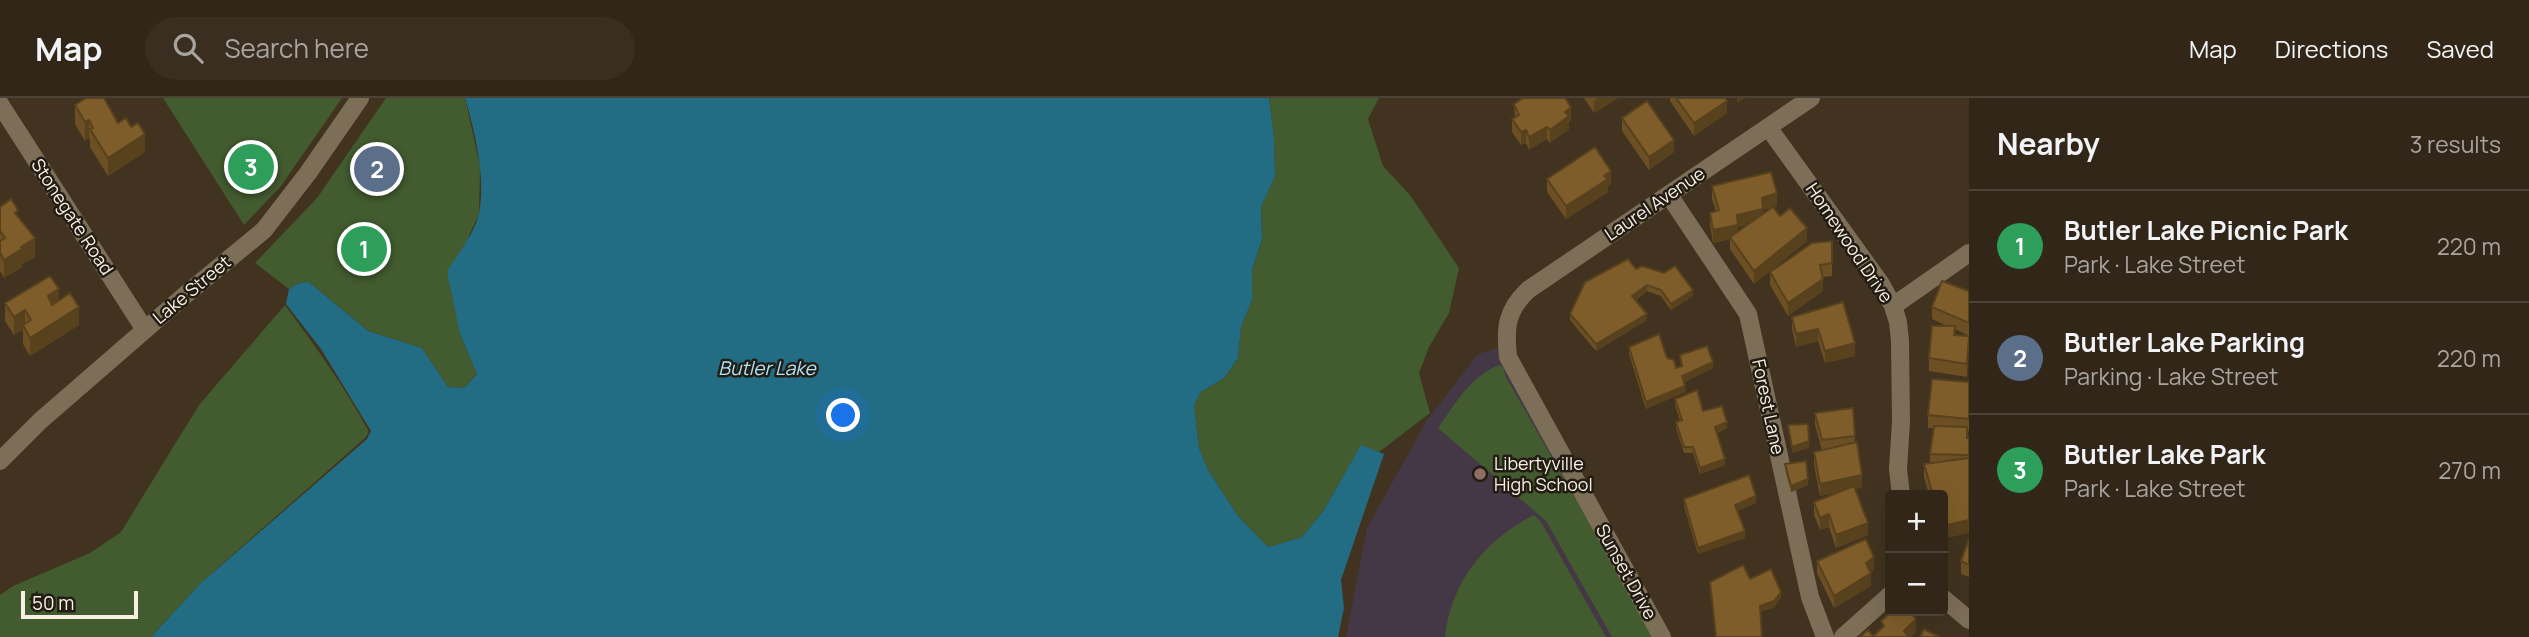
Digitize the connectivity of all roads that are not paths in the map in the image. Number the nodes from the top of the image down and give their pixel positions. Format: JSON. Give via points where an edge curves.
{"nodes":[{"id":1,"x":360,"y":98,"type":"edge"},
{"id":2,"x":1811,"y":98,"type":"edge"},
{"id":3,"x":0,"y":104,"type":"edge"},
{"id":4,"x":1768,"y":127,"type":"junction"},
{"id":5,"x":1668,"y":195,"type":"junction"},
{"id":6,"x":1969,"y":253,"type":"edge"},
{"id":7,"x":1893,"y":306,"type":"junction"},
{"id":8,"x":1509,"y":318,"type":"joint"},
{"id":9,"x":145,"y":330,"type":"junction"},
{"id":10,"x":0,"y":461,"type":"edge"},
{"id":11,"x":1900,"y":490,"type":"edge"},
{"id":12,"x":1885,"y":599,"type":"edge"},
{"id":13,"x":1948,"y":602,"type":"edge"},
{"id":14,"x":1969,"y":620,"type":"edge"},
{"id":15,"x":1662,"y":637,"type":"edge"},
{"id":16,"x":1825,"y":637,"type":"edge"},
{"id":17,"x":1843,"y":637,"type":"edge"}],
"edges":[{"from":1,"to":9,"type":"street","name":"Lake Street","via":[[264,230]]},
{"from":2,"to":4,"type":"street","name":"Laurel Avenue"},
{"from":3,"to":9,"type":"street","name":"Stonegate Road"},
{"from":4,"to":5,"type":"street","name":"Laurel Avenue"},
{"from":4,"to":7,"type":"street","name":"Homewood Drive"},
{"from":5,"to":8,"type":"street","name":"Laurel Avenue","via":[[1528,290]]},
{"from":5,"to":16,"type":"street","name":"Forest Lane","via":[[1748,314],[1810,597]]},
{"from":6,"to":7,"type":"street"},
{"from":7,"to":11,"type":"street","name":"Homewood Drive","via":[[1900,341]]},
{"from":8,"to":15,"type":"street","name":"Sunset Drive","via":[[1508,357]]},
{"from":9,"to":10,"type":"street","name":"Lake Street"},
{"from":12,"to":17,"type":"street"},
{"from":13,"to":14,"type":"street"}]}
